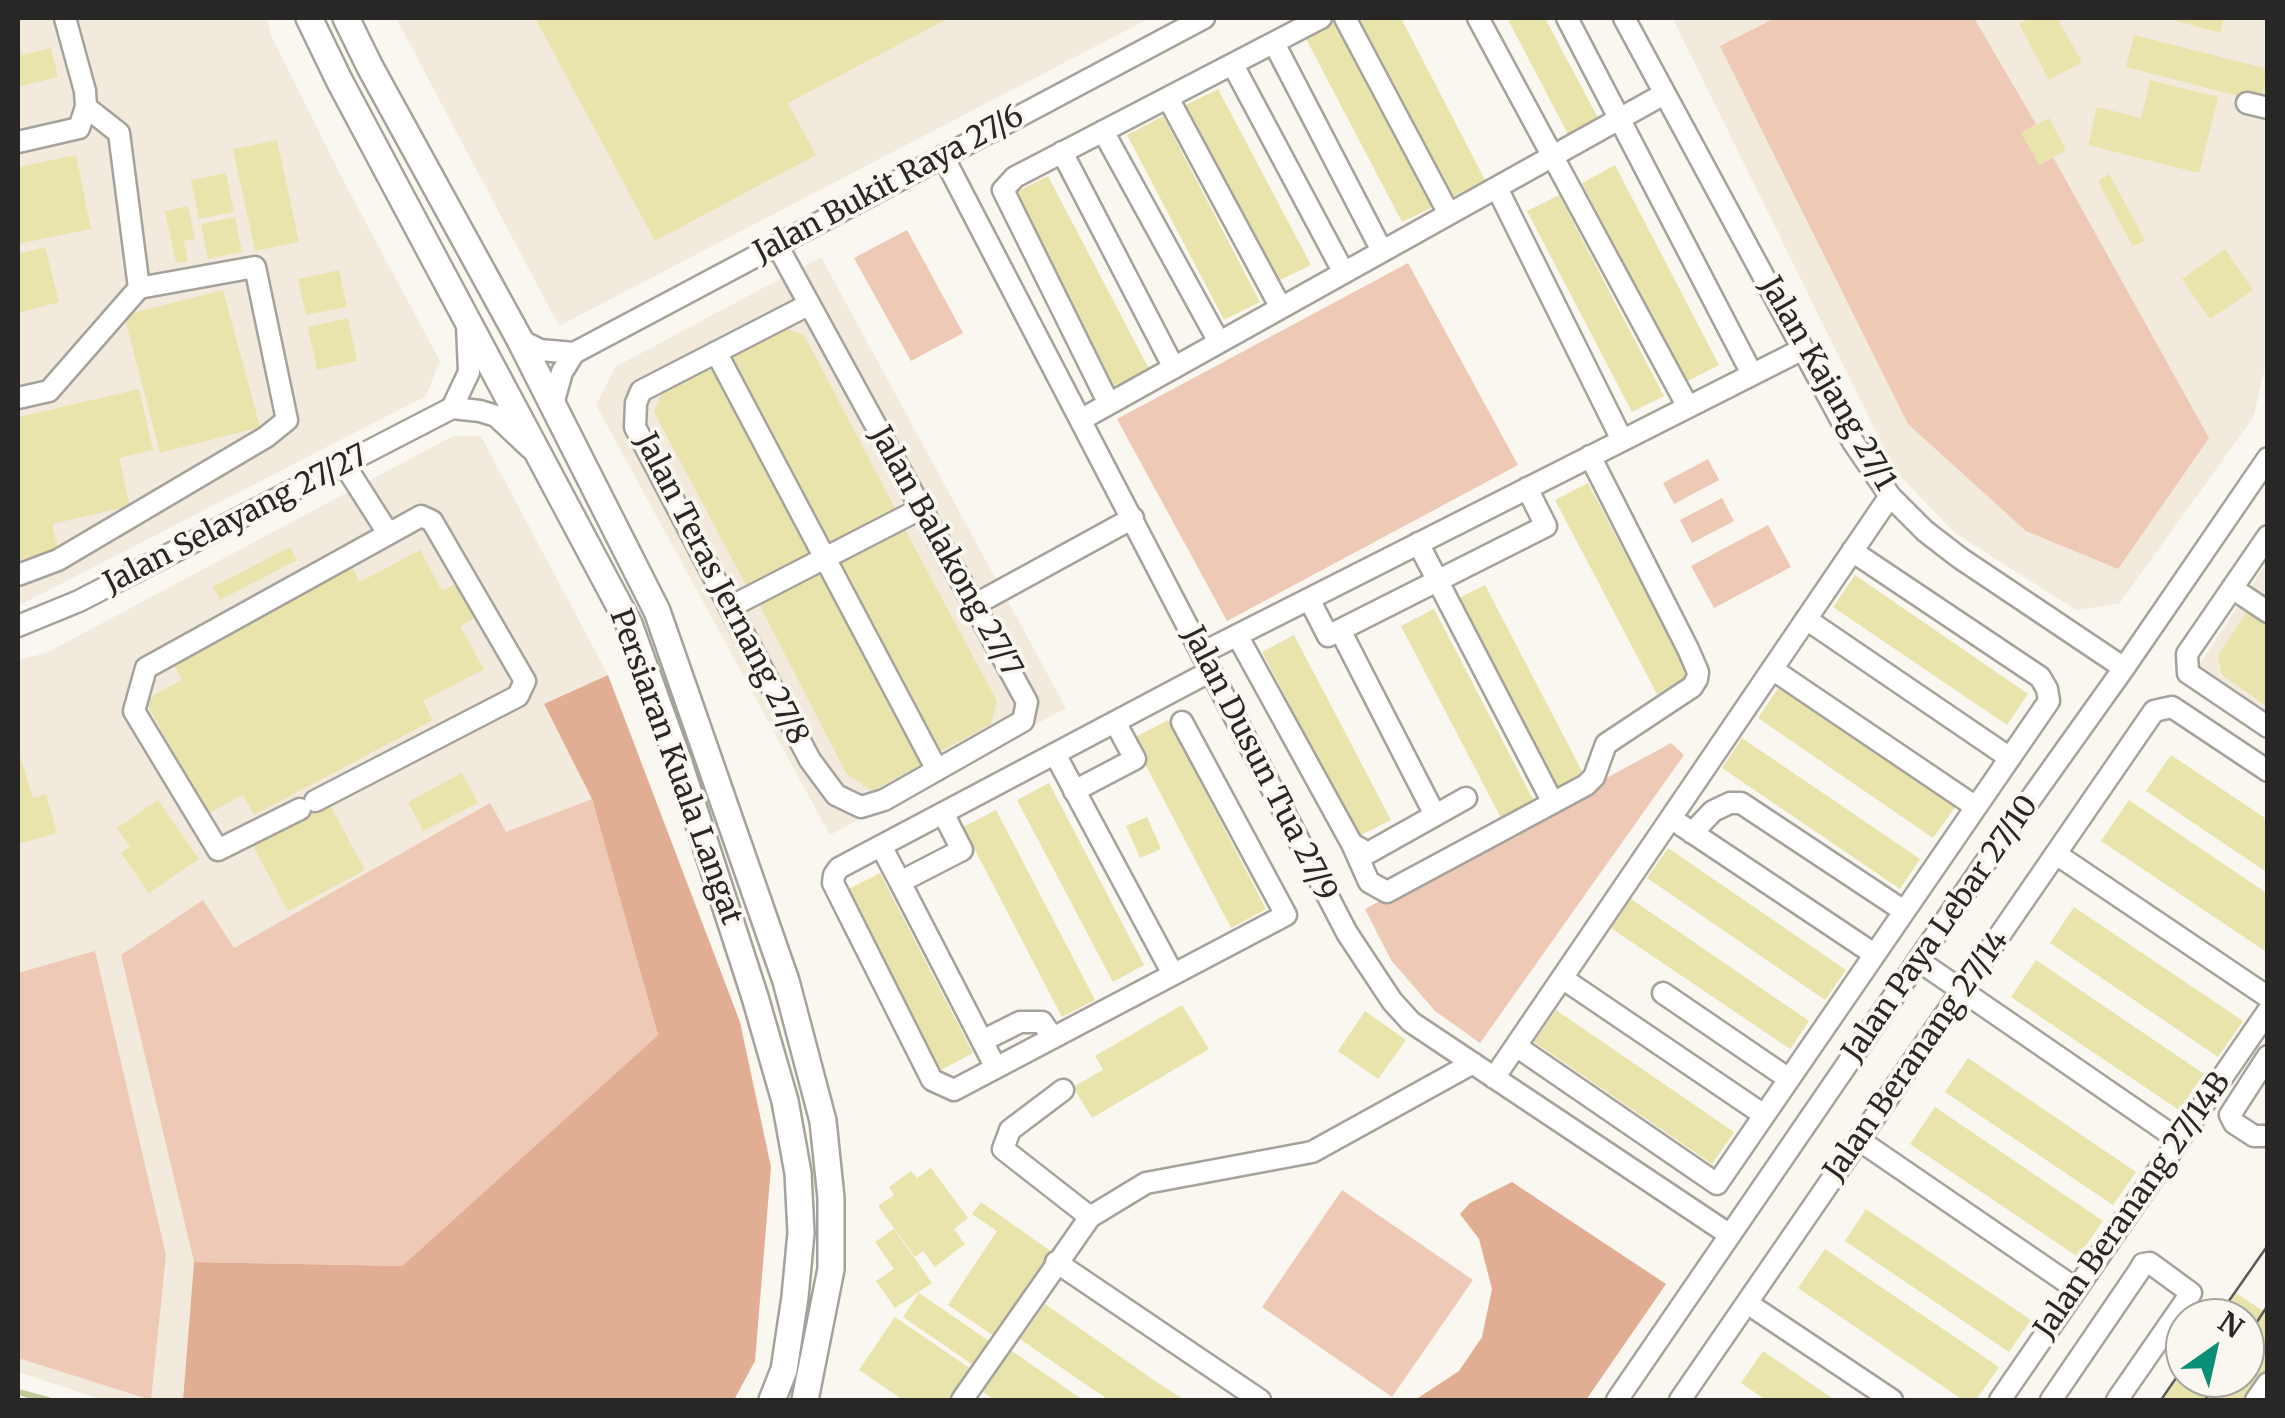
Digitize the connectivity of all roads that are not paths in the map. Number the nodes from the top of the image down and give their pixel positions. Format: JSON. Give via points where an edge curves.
{"nodes":[{"id":1,"x":65,"y":18,"type":"edge"},
{"id":2,"x":309,"y":18,"type":"edge"},
{"id":3,"x":346,"y":18,"type":"edge"},
{"id":4,"x":1204,"y":18,"type":"edge"},
{"id":5,"x":1321,"y":18,"type":"edge"},
{"id":6,"x":1345,"y":18,"type":"edge"},
{"id":7,"x":1478,"y":18,"type":"edge"},
{"id":8,"x":1567,"y":18,"type":"edge"},
{"id":9,"x":1624,"y":18,"type":"edge"},
{"id":10,"x":1274,"y":43,"type":"junction"},
{"id":11,"x":1233,"y":64,"type":"junction"},
{"id":12,"x":370,"y":67,"type":"junction"},
{"id":13,"x":339,"y":80,"type":"junction"},
{"id":14,"x":1664,"y":94,"type":"junction"},
{"id":15,"x":1168,"y":98,"type":"junction"},
{"id":16,"x":86,"y":107,"type":"junction"},
{"id":17,"x":1618,"y":120,"type":"junction"},
{"id":18,"x":1103,"y":132,"type":"junction"},
{"id":19,"x":18,"y":142,"type":"edge"},
{"id":20,"x":1062,"y":152,"type":"junction"},
{"id":21,"x":944,"y":156,"type":"junction"},
{"id":22,"x":1552,"y":156,"type":"junction"},
{"id":23,"x":1496,"y":188,"type":"junction"},
{"id":24,"x":1448,"y":214,"type":"junction"},
{"id":25,"x":777,"y":245,"type":"junction"},
{"id":26,"x":1382,"y":252,"type":"junction"},
{"id":27,"x":1344,"y":273,"type":"junction"},
{"id":28,"x":139,"y":288,"type":"junction"},
{"id":29,"x":808,"y":304,"type":"junction"},
{"id":30,"x":1282,"y":308,"type":"junction"},
{"id":31,"x":467,"y":321,"type":"junction"},
{"id":32,"x":520,"y":340,"type":"junction"},
{"id":33,"x":1219,"y":342,"type":"junction"},
{"id":34,"x":1803,"y":348,"type":"junction"},
{"id":35,"x":716,"y":352,"type":"junction"},
{"id":36,"x":574,"y":353,"type":"junction"},
{"id":37,"x":1174,"y":368,"type":"junction"},
{"id":38,"x":1752,"y":374,"type":"junction"},
{"id":39,"x":18,"y":398,"type":"edge"},
{"id":40,"x":553,"y":404,"type":"junction"},
{"id":41,"x":1108,"y":404,"type":"junction"},
{"id":42,"x":1688,"y":407,"type":"junction"},
{"id":43,"x":452,"y":408,"type":"junction"},
{"id":44,"x":1082,"y":420,"type":"junction"},
{"id":45,"x":1622,"y":440,"type":"junction"},
{"id":46,"x":1590,"y":456,"type":"junction"},
{"id":47,"x":344,"y":464,"type":"junction"},
{"id":48,"x":542,"y":464,"type":"junction"},
{"id":49,"x":2266,"y":466,"type":"edge"},
{"id":50,"x":1527,"y":488,"type":"junction"},
{"id":51,"x":1890,"y":496,"type":"junction"},
{"id":52,"x":920,"y":509,"type":"junction"},
{"id":53,"x":1133,"y":518,"type":"junction"},
{"id":54,"x":388,"y":533,"type":"junction"},
{"id":55,"x":2268,"y":536,"type":"edge"},
{"id":56,"x":1418,"y":544,"type":"junction"},
{"id":57,"x":1852,"y":552,"type":"junction"},
{"id":58,"x":826,"y":559,"type":"junction"},
{"id":59,"x":18,"y":575,"type":"edge"},
{"id":60,"x":1437,"y":581,"type":"junction"},
{"id":61,"x":2232,"y":588,"type":"junction"},
{"id":62,"x":1309,"y":598,"type":"junction"},
{"id":63,"x":976,"y":604,"type":"junction"},
{"id":64,"x":730,"y":607,"type":"junction"},
{"id":65,"x":657,"y":611,"type":"junction"},
{"id":66,"x":2268,"y":612,"type":"edge"},
{"id":67,"x":1806,"y":619,"type":"junction"},
{"id":68,"x":629,"y":624,"type":"junction"},
{"id":69,"x":18,"y":626,"type":"edge"},
{"id":70,"x":1340,"y":630,"type":"junction"},
{"id":71,"x":1236,"y":635,"type":"junction"},
{"id":72,"x":1206,"y":662,"type":"junction"},
{"id":73,"x":2124,"y":668,"type":"junction"},
{"id":74,"x":1772,"y":669,"type":"junction"},
{"id":75,"x":1115,"y":722,"type":"junction"},
{"id":76,"x":1182,"y":722,"type":"dead end"},
{"id":77,"x":2268,"y":727,"type":"edge"},
{"id":78,"x":1054,"y":754,"type":"junction"},
{"id":79,"x":2010,"y":758,"type":"junction"},
{"id":80,"x":937,"y":770,"type":"junction"},
{"id":81,"x":2268,"y":771,"type":"edge"},
{"id":82,"x":1074,"y":791,"type":"junction"},
{"id":83,"x":1466,"y":798,"type":"dead end"},
{"id":84,"x":884,"y":800,"type":"joint"},
{"id":85,"x":1553,"y":803,"type":"junction"},
{"id":86,"x":1976,"y":807,"type":"junction"},
{"id":87,"x":943,"y":813,"type":"junction"},
{"id":88,"x":1434,"y":815,"type":"junction"},
{"id":89,"x":1670,"y":818,"type":"junction"},
{"id":90,"x":1692,"y":832,"type":"junction"},
{"id":91,"x":1352,"y":844,"type":"junction"},
{"id":92,"x":881,"y":846,"type":"junction"},
{"id":93,"x":2056,"y":854,"type":"junction"},
{"id":94,"x":900,"y":882,"type":"junction"},
{"id":95,"x":1904,"y":911,"type":"junction"},
{"id":96,"x":1874,"y":954,"type":"junction"},
{"id":97,"x":1920,"y":961,"type":"junction"},
{"id":98,"x":1173,"y":974,"type":"junction"},
{"id":99,"x":1562,"y":978,"type":"junction"},
{"id":100,"x":1962,"y":990,"type":"junction"},
{"id":101,"x":1663,"y":993,"type":"dead end"},
{"id":102,"x":2268,"y":998,"type":"edge"},
{"id":103,"x":2268,"y":1011,"type":"edge"},
{"id":104,"x":1053,"y":1038,"type":"junction"},
{"id":105,"x":982,"y":1041,"type":"junction"},
{"id":106,"x":1516,"y":1046,"type":"junction"},
{"id":107,"x":2268,"y":1056,"type":"edge"},
{"id":108,"x":1472,"y":1064,"type":"junction"},
{"id":109,"x":996,"y":1068,"type":"junction"},
{"id":110,"x":1494,"y":1078,"type":"junction"},
{"id":111,"x":1788,"y":1079,"type":"junction"},
{"id":112,"x":1063,"y":1090,"type":"dead end"},
{"id":113,"x":1764,"y":1115,"type":"junction"},
{"id":114,"x":2268,"y":1136,"type":"edge"},
{"id":115,"x":1859,"y":1140,"type":"junction"},
{"id":116,"x":2179,"y":1140,"type":"junction"},
{"id":117,"x":1090,"y":1216,"type":"junction"},
{"id":118,"x":1730,"y":1236,"type":"junction"},
{"id":119,"x":1056,"y":1262,"type":"junction"},
{"id":120,"x":2075,"y":1288,"type":"junction"},
{"id":121,"x":1747,"y":1303,"type":"junction"},
{"id":122,"x":2268,"y":1383,"type":"edge"},
{"id":123,"x":772,"y":1400,"type":"edge"},
{"id":124,"x":804,"y":1400,"type":"edge"},
{"id":125,"x":962,"y":1400,"type":"edge"},
{"id":126,"x":1260,"y":1400,"type":"edge"},
{"id":127,"x":1617,"y":1400,"type":"edge"},
{"id":128,"x":1680,"y":1400,"type":"edge"},
{"id":129,"x":1892,"y":1400,"type":"edge"},
{"id":130,"x":2000,"y":1400,"type":"edge"},
{"id":131,"x":2052,"y":1400,"type":"edge"},
{"id":132,"x":2117,"y":1400,"type":"edge"},
{"id":133,"x":2256,"y":1400,"type":"edge"}],
"edges":[{"from":1,"to":16,"type":"street"},
{"from":2,"to":13,"type":"main road","name":"Persiaran Kuala Langat"},
{"from":3,"to":12,"type":"main road","name":"Persiaran Kuala Langat"},
{"from":4,"to":21,"type":"street","name":"Jalan Bukit Raya 27/6"},
{"from":5,"to":10,"type":"street"},
{"from":6,"to":24,"type":"street"},
{"from":7,"to":22,"type":"street"},
{"from":8,"to":17,"type":"street"},
{"from":9,"to":14,"type":"street","name":"Jalan Kajang 27/1"},
{"from":10,"to":11,"type":"street"},
{"from":10,"to":26,"type":"street"},
{"from":11,"to":15,"type":"street"},
{"from":11,"to":27,"type":"street"},
{"from":12,"to":13,"type":"main road"},
{"from":12,"to":32,"type":"main road","name":"Persiaran Kuala Langat"},
{"from":13,"to":31,"type":"main road","name":"Persiaran Kuala Langat"},
{"from":14,"to":17,"type":"street"},
{"from":14,"to":34,"type":"street","name":"Jalan Kajang 27/1"},
{"from":15,"to":18,"type":"street"},
{"from":15,"to":30,"type":"street"},
{"from":16,"to":19,"type":"street","via":[[79,128]]},
{"from":16,"to":28,"type":"street","via":[[120,133]]},
{"from":17,"to":22,"type":"street"},
{"from":17,"to":38,"type":"street"},
{"from":18,"to":20,"type":"street"},
{"from":18,"to":33,"type":"street"},
{"from":20,"to":37,"type":"street"},
{"from":20,"to":41,"type":"street","via":[[1002,190]]},
{"from":21,"to":25,"type":"street","name":"Jalan Bukit Raya 27/6"},
{"from":21,"to":44,"type":"street","name":"Jalan Dusun Tua 27/9"},
{"from":22,"to":23,"type":"street"},
{"from":22,"to":42,"type":"street"},
{"from":23,"to":24,"type":"street"},
{"from":23,"to":45,"type":"street"},
{"from":24,"to":26,"type":"street"},
{"from":25,"to":29,"type":"street","name":"Jalan Balakong 27/7"},
{"from":25,"to":36,"type":"street","name":"Jalan Bukit Raya 27/6"},
{"from":26,"to":27,"type":"street"},
{"from":27,"to":30,"type":"street"},
{"from":28,"to":39,"type":"street","via":[[49,391]]},
{"from":28,"to":59,"type":"street","via":[[255,266],[287,420],[58,560]]},
{"from":29,"to":35,"type":"street","name":"Jalan Teras Jernang 27/8"},
{"from":29,"to":52,"type":"street","name":"Jalan Balakong 27/7"},
{"from":30,"to":33,"type":"street"},
{"from":31,"to":43,"type":"street","via":[[469,372]]},
{"from":31,"to":48,"type":"main road","name":"Persiaran Kuala Langat"},
{"from":32,"to":36,"type":"street","via":[[540,350]]},
{"from":32,"to":40,"type":"main road","name":"Persiaran Kuala Langat"},
{"from":33,"to":37,"type":"street"},
{"from":34,"to":38,"type":"street"},
{"from":34,"to":51,"type":"street","name":"Jalan Kajang 27/1"},
{"from":35,"to":58,"type":"street"},
{"from":35,"to":64,"type":"street","name":"Jalan Teras Jernang 27/8","via":[[640,391],[635,427]]},
{"from":36,"to":40,"type":"street"},
{"from":37,"to":41,"type":"street"},
{"from":38,"to":42,"type":"street"},
{"from":40,"to":65,"type":"main road","name":"Persiaran Kuala Langat"},
{"from":41,"to":44,"type":"street"},
{"from":42,"to":45,"type":"street"},
{"from":43,"to":47,"type":"street","name":"Jalan Selayang 27/27"},
{"from":43,"to":48,"type":"street","via":[[496,416]]},
{"from":44,"to":53,"type":"street","name":"Jalan Dusun Tua 27/9"},
{"from":45,"to":46,"type":"street"},
{"from":46,"to":50,"type":"street"},
{"from":46,"to":85,"type":"street","via":[[1698,672],[1692,686],[1606,744],[1594,778]]},
{"from":47,"to":54,"type":"street"},
{"from":47,"to":69,"type":"street","name":"Jalan Selayang 27/27"},
{"from":48,"to":68,"type":"main road","name":"Persiaran Kuala Langat"},
{"from":49,"to":73,"type":"street","name":"Jalan Paya Lebar 27/10"},
{"from":50,"to":56,"type":"street"},
{"from":50,"to":60,"type":"street","via":[[1546,526]]},
{"from":51,"to":57,"type":"street"},
{"from":51,"to":73,"type":"street","name":"Jalan Kajang 27/1","via":[[1960,558]]},
{"from":52,"to":58,"type":"street"},
{"from":52,"to":63,"type":"street","name":"Jalan Balakong 27/7"},
{"from":53,"to":63,"type":"street"},
{"from":53,"to":72,"type":"street","name":"Jalan Dusun Tua 27/9"},
{"from":54,"to":54,"type":"street","via":[[146,668],[134,710],[218,850],[518,696],[525,681],[432,521],[422,516]]},
{"from":55,"to":61,"type":"street"},
{"from":56,"to":60,"type":"street"},
{"from":56,"to":62,"type":"street"},
{"from":57,"to":67,"type":"street"},
{"from":57,"to":79,"type":"street","via":[[2040,678],[2049,701]]},
{"from":58,"to":64,"type":"street"},
{"from":58,"to":80,"type":"street"},
{"from":60,"to":70,"type":"street"},
{"from":60,"to":85,"type":"street"},
{"from":61,"to":66,"type":"street"},
{"from":61,"to":77,"type":"street","via":[[2187,654],[2188,673]]},
{"from":62,"to":70,"type":"street","via":[[1328,636]]},
{"from":62,"to":71,"type":"street"},
{"from":63,"to":80,"type":"street","name":"Jalan Balakong 27/7","via":[[1028,702],[1024,718]]},
{"from":64,"to":84,"type":"street","name":"Jalan Teras Jernang 27/8","via":[[821,778],[860,808]]},
{"from":65,"to":68,"type":"main road"},
{"from":65,"to":124,"type":"main road","name":"Persiaran Kuala Langat","via":[[786,981],[823,1122],[831,1270]]},
{"from":67,"to":74,"type":"street"},
{"from":67,"to":79,"type":"street"},
{"from":68,"to":123,"type":"main road","name":"Persiaran Kuala Langat","via":[[785,1100],[801,1233],[784,1370]]},
{"from":70,"to":88,"type":"street"},
{"from":71,"to":72,"type":"street"},
{"from":71,"to":91,"type":"street"},
{"from":72,"to":75,"type":"street"},
{"from":72,"to":108,"type":"street","name":"Jalan Dusun Tua 27/9","via":[[1380,985],[1411,1022]]},
{"from":73,"to":97,"type":"street","name":"Jalan Paya Lebar 27/10"},
{"from":74,"to":86,"type":"street"},
{"from":74,"to":89,"type":"street"},
{"from":75,"to":78,"type":"street"},
{"from":75,"to":82,"type":"street","via":[[1135,758]]},
{"from":76,"to":98,"type":"street","via":[[1286,915]]},
{"from":78,"to":82,"type":"street"},
{"from":78,"to":87,"type":"street"},
{"from":79,"to":86,"type":"street"},
{"from":80,"to":84,"type":"street","name":"Jalan Balakong 27/7"},
{"from":81,"to":93,"type":"street","name":"Jalan Beranang 27/14","via":[[2172,707],[2154,711]]},
{"from":82,"to":98,"type":"street"},
{"from":83,"to":88,"type":"street"},
{"from":85,"to":91,"type":"street","via":[[1387,892],[1369,882]]},
{"from":86,"to":95,"type":"street"},
{"from":87,"to":92,"type":"street"},
{"from":87,"to":94,"type":"street","via":[[962,850]]},
{"from":88,"to":91,"type":"street","via":[[1368,853]]},
{"from":89,"to":90,"type":"street"},
{"from":89,"to":99,"type":"street"},
{"from":90,"to":95,"type":"street","via":[[1713,811],[1741,803]]},
{"from":90,"to":96,"type":"street"},
{"from":92,"to":94,"type":"street"},
{"from":92,"to":109,"type":"street","via":[[840,868],[833,883],[932,1080],[954,1090]]},
{"from":93,"to":100,"type":"street","name":"Jalan Beranang 27/14"},
{"from":93,"to":102,"type":"street"},
{"from":94,"to":105,"type":"street"},
{"from":95,"to":96,"type":"street"},
{"from":96,"to":111,"type":"street"},
{"from":97,"to":100,"type":"street"},
{"from":97,"to":118,"type":"street","name":"Jalan Paya Lebar 27/10"},
{"from":98,"to":104,"type":"street"},
{"from":99,"to":106,"type":"street"},
{"from":99,"to":113,"type":"street"},
{"from":100,"to":115,"type":"street","name":"Jalan Beranang 27/14"},
{"from":100,"to":116,"type":"street"},
{"from":101,"to":111,"type":"street"},
{"from":103,"to":116,"type":"street","name":"Jalan Beranang 27/14B"},
{"from":104,"to":105,"type":"street","via":[[1042,1022],[1020,1022]]},
{"from":104,"to":109,"type":"street"},
{"from":105,"to":109,"type":"street"},
{"from":106,"to":110,"type":"street"},
{"from":106,"to":113,"type":"street","via":[[1718,1184]]},
{"from":107,"to":114,"type":"street","via":[[2230,1115],[2254,1136]]},
{"from":108,"to":110,"type":"street","name":"Jalan Dusun Tua 27/9"},
{"from":108,"to":117,"type":"street","via":[[1312,1152],[1146,1182]]},
{"from":110,"to":118,"type":"street","name":"Jalan Dusun Tua 27/9"},
{"from":111,"to":113,"type":"street"},
{"from":112,"to":117,"type":"street","via":[[1010,1130],[1003,1149]]},
{"from":115,"to":120,"type":"street"},
{"from":115,"to":121,"type":"street","name":"Jalan Beranang 27/14"},
{"from":116,"to":120,"type":"street","name":"Jalan Beranang 27/14B"},
{"from":117,"to":119,"type":"street"},
{"from":118,"to":127,"type":"street","name":"Jalan Paya Lebar 27/10"},
{"from":119,"to":125,"type":"street"},
{"from":119,"to":126,"type":"street"},
{"from":120,"to":130,"type":"street","name":"Jalan Beranang 27/14B"},
{"from":121,"to":128,"type":"street","name":"Jalan Beranang 27/14"},
{"from":121,"to":129,"type":"street"},
{"from":122,"to":133,"type":"street"},
{"from":131,"to":132,"type":"street","via":[[2138,1270],[2150,1264],[2192,1293]]}]}
